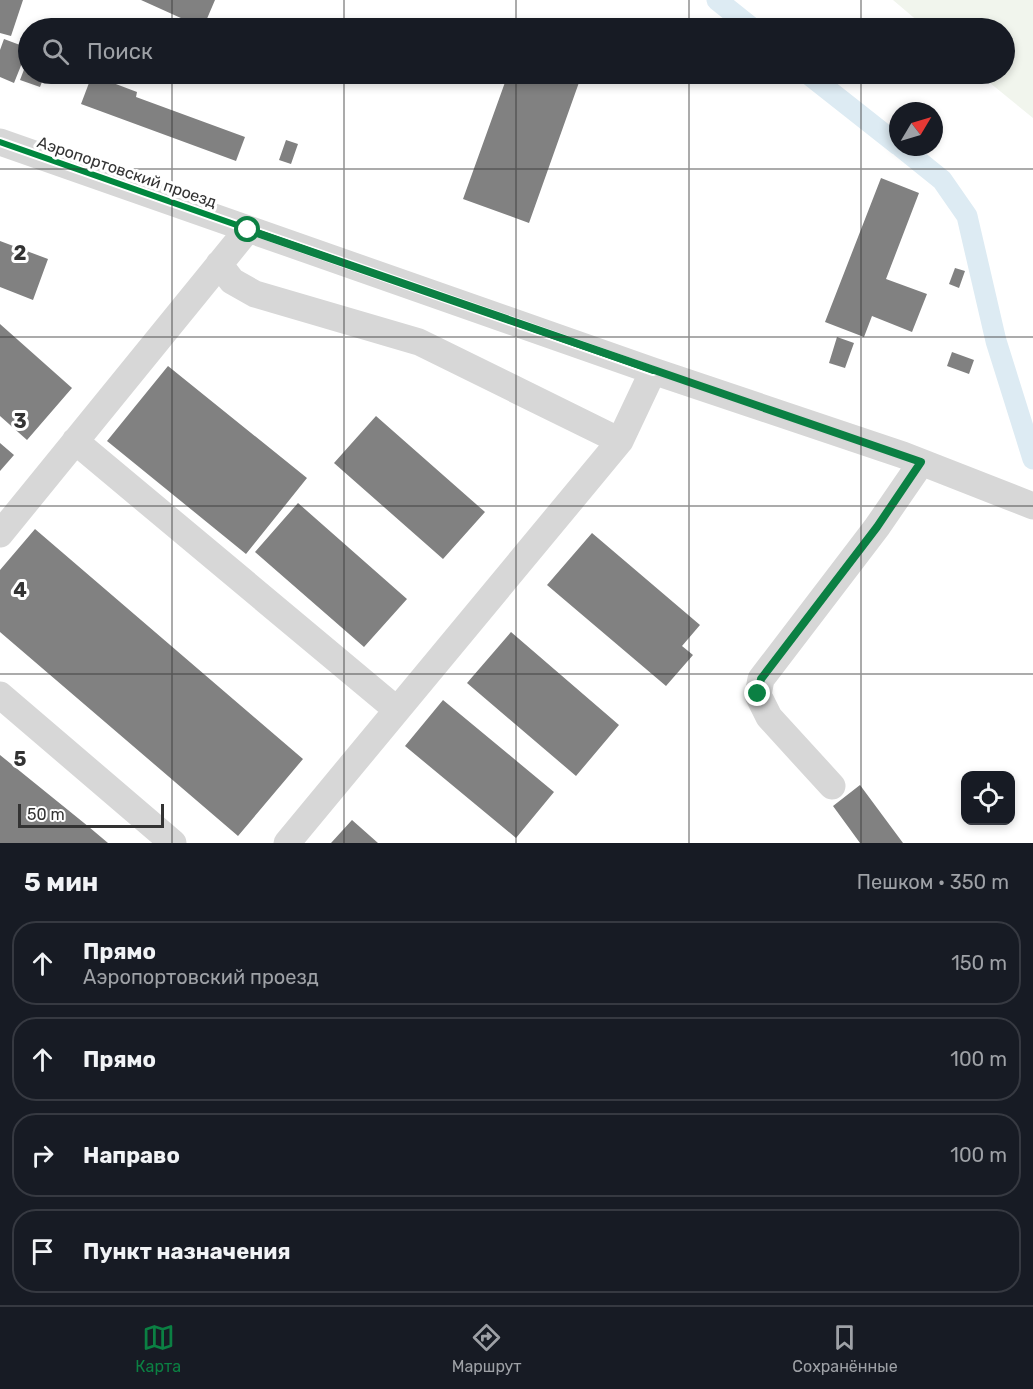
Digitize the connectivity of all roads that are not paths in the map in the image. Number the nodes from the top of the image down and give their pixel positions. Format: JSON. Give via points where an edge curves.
{"nodes":[{"id":1,"x":0,"y":142,"type":"edge"},
{"id":2,"x":248,"y":230,"type":"junction"},
{"id":3,"x":219,"y":264,"type":"junction"},
{"id":4,"x":652,"y":371,"type":"junction"},
{"id":5,"x":75,"y":441,"type":"junction"},
{"id":6,"x":620,"y":441,"type":"junction"},
{"id":7,"x":921,"y":462,"type":"junction"},
{"id":8,"x":1033,"y":506,"type":"edge"},
{"id":9,"x":0,"y":534,"type":"edge"},
{"id":10,"x":0,"y":695,"type":"edge"},
{"id":11,"x":397,"y":710,"type":"junction"},
{"id":12,"x":832,"y":786,"type":"dead end"},
{"id":13,"x":173,"y":843,"type":"edge"},
{"id":14,"x":286,"y":843,"type":"edge"}],
"edges":[{"from":1,"to":2,"type":"street","name":"Аэропортовский проезд"},
{"from":2,"to":3,"type":"street"},
{"from":2,"to":4,"type":"street","name":"Аэропортовский проезд"},
{"from":3,"to":5,"type":"street"},
{"from":3,"to":6,"type":"street","via":[[232,281],[255,294],[419,342]]},
{"from":4,"to":6,"type":"street"},
{"from":4,"to":7,"type":"street","name":"Аэропортовский проезд"},
{"from":5,"to":9,"type":"street"},
{"from":5,"to":11,"type":"street"},
{"from":6,"to":11,"type":"street"},
{"from":7,"to":8,"type":"street","name":"Аэропортовский проезд"},
{"from":7,"to":12,"type":"street","via":[[877,527],[761,679],[758,694],[769,717]]},
{"from":10,"to":13,"type":"street"},
{"from":11,"to":14,"type":"street"}]}
